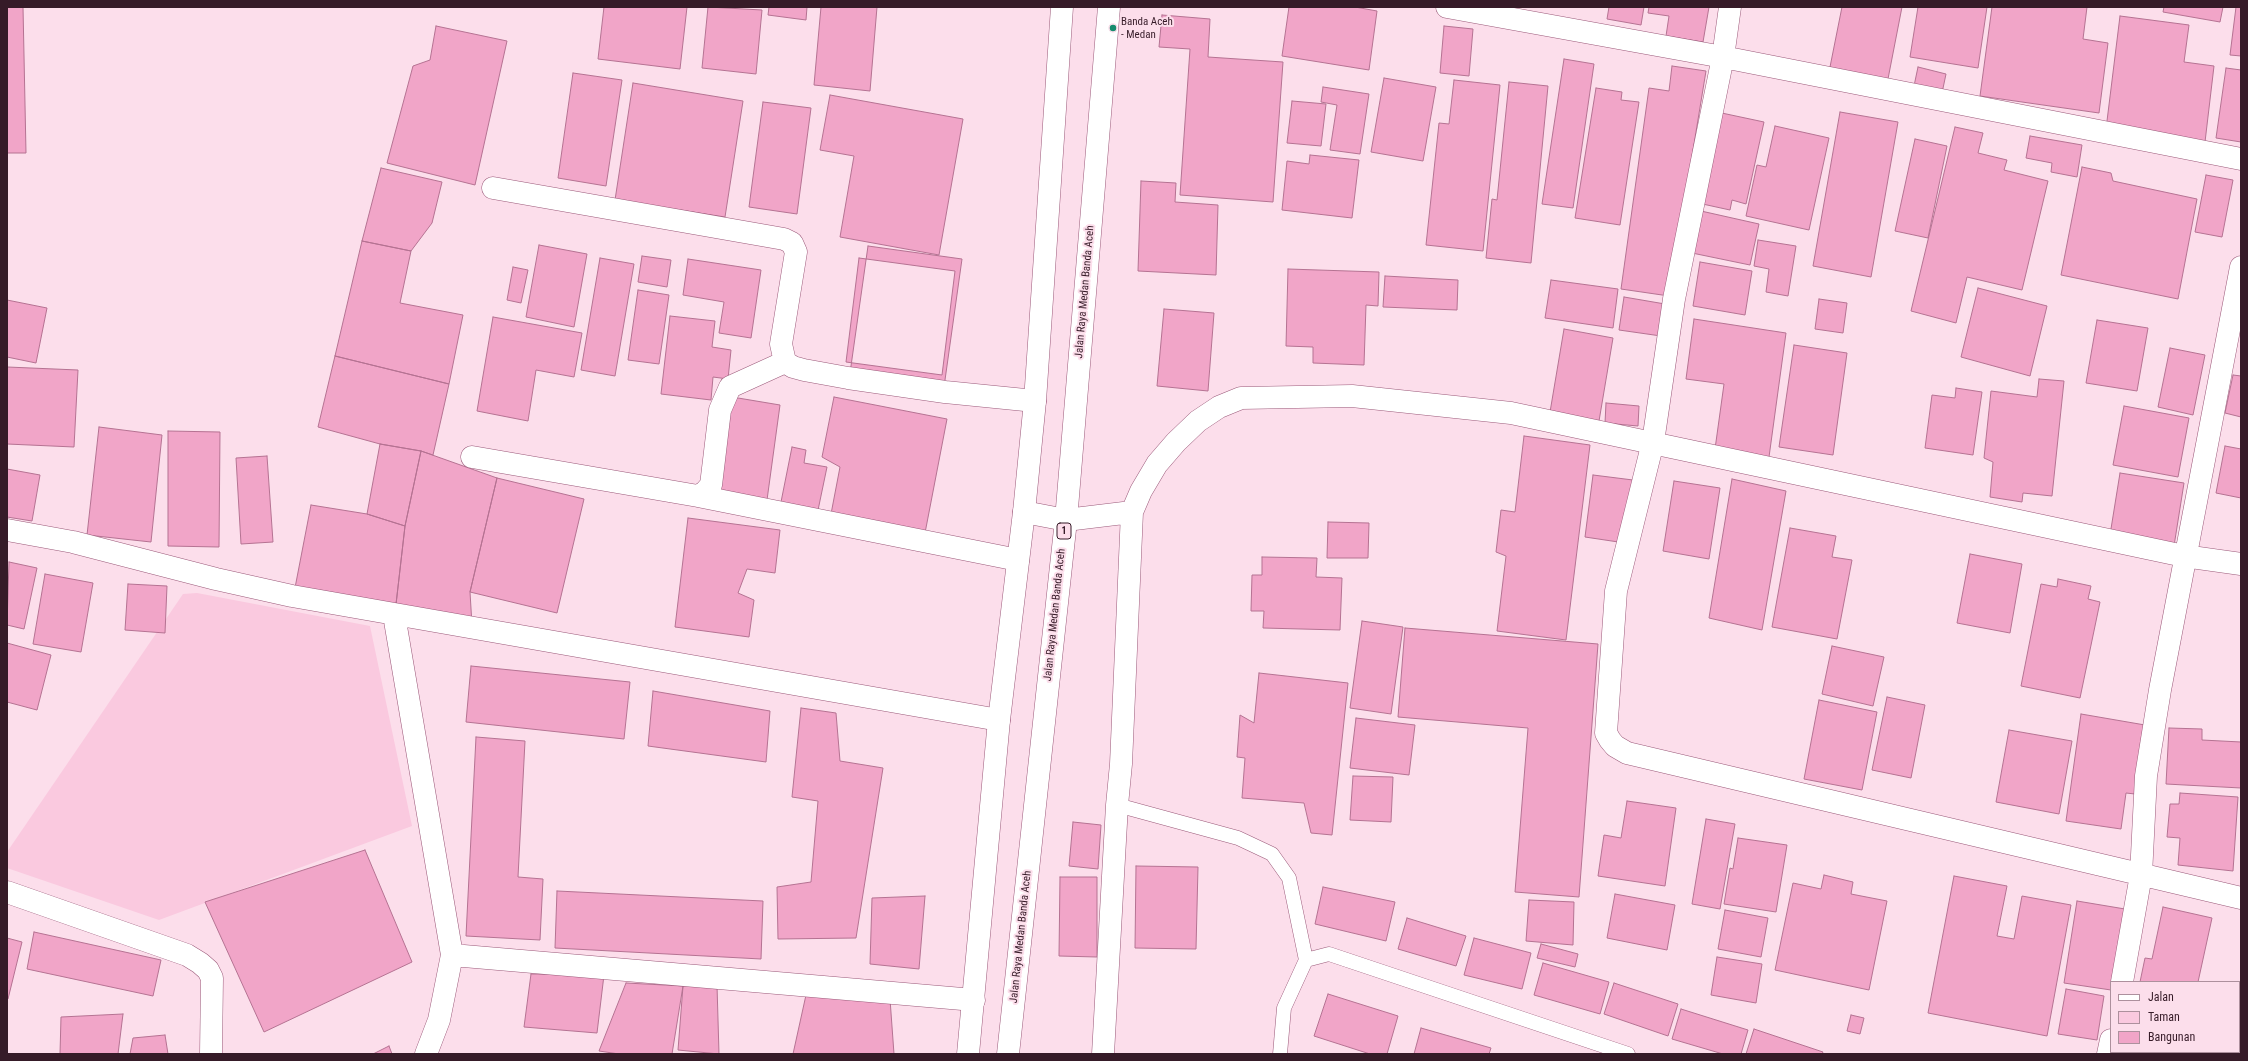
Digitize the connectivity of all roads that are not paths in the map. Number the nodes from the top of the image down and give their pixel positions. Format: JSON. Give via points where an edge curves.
{"nodes":[{"id":1,"x":1062,"y":7,"type":"edge"},
{"id":2,"x":1109,"y":7,"type":"edge"},
{"id":3,"x":1447,"y":7,"type":"edge"},
{"id":4,"x":1730,"y":7,"type":"edge"},
{"id":5,"x":1723,"y":57,"type":"junction"},
{"id":6,"x":2241,"y":159,"type":"edge"},
{"id":7,"x":493,"y":188,"type":"dead end"},
{"id":8,"x":2241,"y":267,"type":"edge"},
{"id":9,"x":785,"y":362,"type":"junction"},
{"id":10,"x":1035,"y":401,"type":"junction"},
{"id":11,"x":1653,"y":442,"type":"junction"},
{"id":12,"x":472,"y":457,"type":"dead end"},
{"id":13,"x":698,"y":496,"type":"junction"},
{"id":14,"x":1024,"y":512,"type":"junction"},
{"id":15,"x":1132,"y":512,"type":"junction"},
{"id":16,"x":1066,"y":520,"type":"junction"},
{"id":17,"x":7,"y":530,"type":"edge"},
{"id":18,"x":2184,"y":556,"type":"junction"},
{"id":19,"x":1018,"y":560,"type":"junction"},
{"id":20,"x":2241,"y":564,"type":"edge"},
{"id":21,"x":394,"y":615,"type":"junction"},
{"id":22,"x":998,"y":720,"type":"junction"},
{"id":23,"x":1117,"y":805,"type":"junction"},
{"id":24,"x":2141,"y":875,"type":"junction"},
{"id":25,"x":7,"y":892,"type":"edge"},
{"id":26,"x":2241,"y":898,"type":"edge"},
{"id":27,"x":452,"y":955,"type":"junction"},
{"id":28,"x":1306,"y":960,"type":"junction"},
{"id":29,"x":2122,"y":981,"type":"edge"},
{"id":30,"x":974,"y":1000,"type":"junction"},
{"id":31,"x":211,"y":1054,"type":"edge"},
{"id":32,"x":426,"y":1054,"type":"edge"},
{"id":33,"x":968,"y":1054,"type":"edge"},
{"id":34,"x":1008,"y":1054,"type":"edge"},
{"id":35,"x":1103,"y":1054,"type":"edge"},
{"id":36,"x":1280,"y":1054,"type":"edge"},
{"id":37,"x":1628,"y":1054,"type":"edge"}],
"edges":[{"from":1,"to":10,"type":"main road"},
{"from":2,"to":16,"type":"main road","name":"Jalan Raya Medan Banda Aceh","number":"1"},
{"from":3,"to":5,"type":"main road"},
{"from":4,"to":5,"type":"main road"},
{"from":5,"to":6,"type":"main road"},
{"from":5,"to":11,"type":"main road","via":[[1674,299]]},
{"from":7,"to":9,"type":"main road","via":[[733,228],[792,243],[796,252],[781,344]]},
{"from":8,"to":18,"type":"main road"},
{"from":9,"to":10,"type":"main road","via":[[799,369],[848,378],[945,392]]},
{"from":9,"to":13,"type":"main road","via":[[730,387],[720,410],[711,484]]},
{"from":10,"to":14,"type":"main road"},
{"from":11,"to":15,"type":"main road","via":[[1511,413],[1352,396],[1241,398],[1219,407],[1176,442],[1157,464]]},
{"from":11,"to":18,"type":"main road"},
{"from":11,"to":24,"type":"main road","via":[[1616,591],[1606,733],[1615,746],[1627,753]]},
{"from":12,"to":13,"type":"main road"},
{"from":13,"to":19,"type":"main road"},
{"from":14,"to":16,"type":"main road"},
{"from":14,"to":19,"type":"main road"},
{"from":15,"to":16,"type":"main road"},
{"from":15,"to":23,"type":"main road"},
{"from":16,"to":34,"type":"main road","name":"Jalan Raya Medan Banda Aceh","number":"1"},
{"from":17,"to":21,"type":"main road","via":[[73,542],[216,579]]},
{"from":18,"to":20,"type":"main road"},
{"from":18,"to":24,"type":"main road","via":[[2146,776]]},
{"from":19,"to":22,"type":"main road"},
{"from":21,"to":22,"type":"main road"},
{"from":21,"to":27,"type":"main road"},
{"from":22,"to":30,"type":"main road"},
{"from":23,"to":28,"type":"lane","via":[[1238,838],[1272,854],[1289,878]]},
{"from":23,"to":35,"type":"main road"},
{"from":24,"to":26,"type":"main road"},
{"from":24,"to":29,"type":"main road"},
{"from":25,"to":31,"type":"main road","via":[[187,955],[200,963],[212,978]]},
{"from":27,"to":30,"type":"main road"},
{"from":27,"to":32,"type":"main road","via":[[439,1020]]},
{"from":28,"to":36,"type":"lane","via":[[1284,1008]]},
{"from":28,"to":37,"type":"lane","via":[[1329,954]]},
{"from":30,"to":33,"type":"main road"}]}
